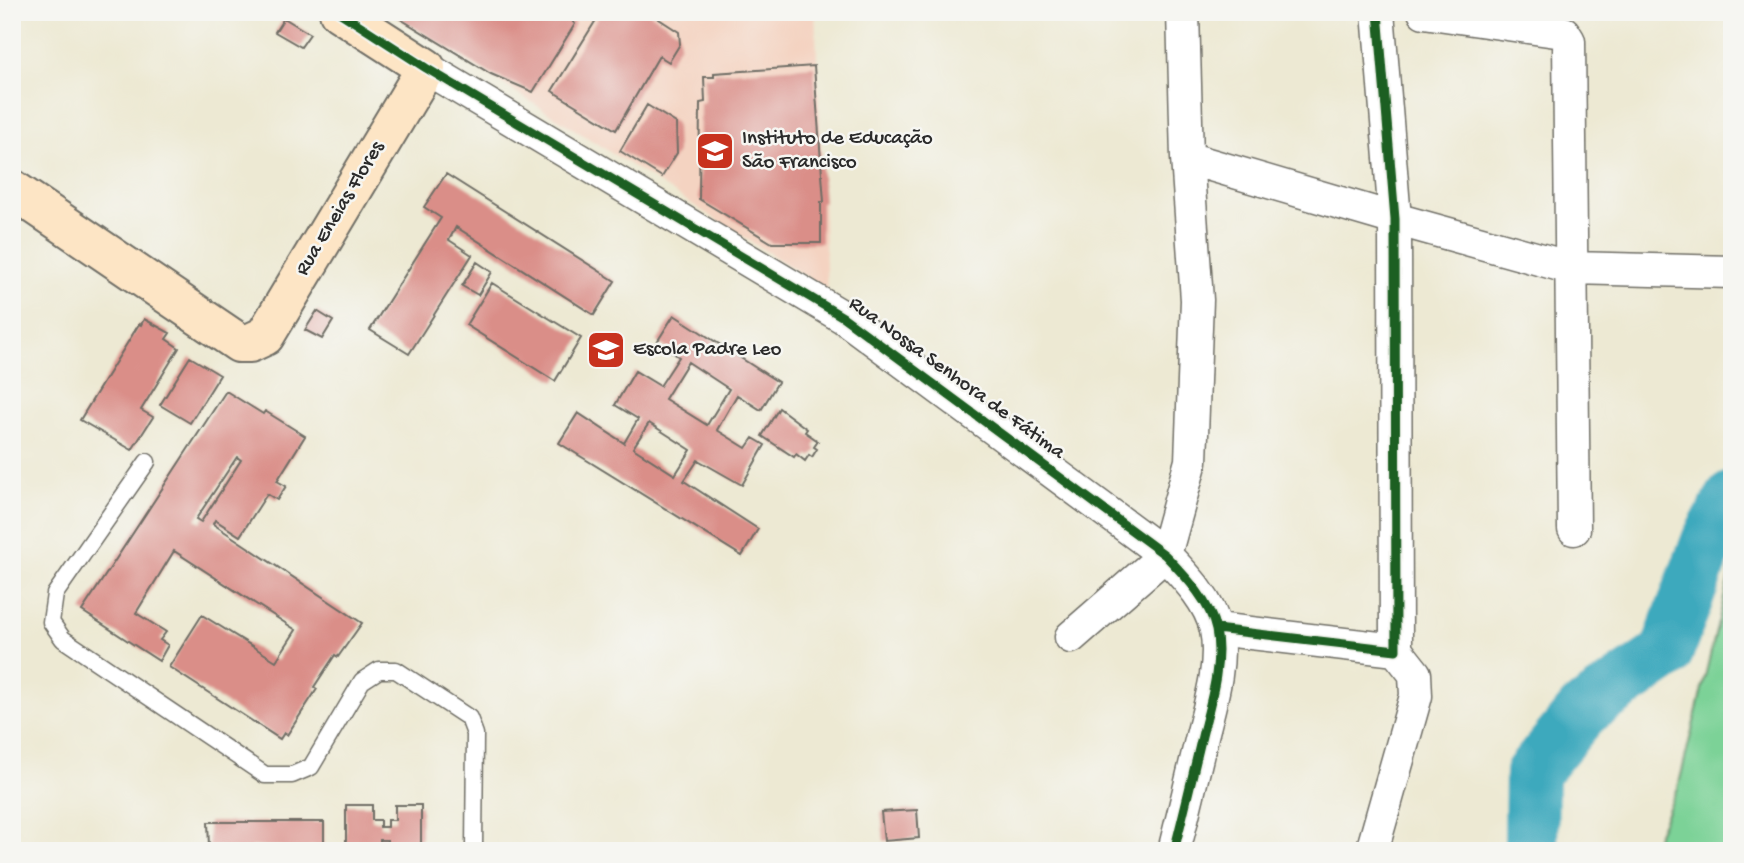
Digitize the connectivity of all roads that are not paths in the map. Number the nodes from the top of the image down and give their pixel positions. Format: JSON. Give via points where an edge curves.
{"nodes":[{"id":1,"x":339,"y":12,"type":"edge"},
{"id":2,"x":1183,"y":12,"type":"edge"},
{"id":3,"x":1378,"y":12,"type":"edge"},
{"id":4,"x":1424,"y":12,"type":"edge"},
{"id":5,"x":426,"y":68,"type":"junction"},
{"id":6,"x":1187,"y":158,"type":"junction"},
{"id":7,"x":12,"y":189,"type":"edge"},
{"id":8,"x":1395,"y":219,"type":"junction"},
{"id":9,"x":1571,"y":268,"type":"junction"},
{"id":10,"x":1732,"y":272,"type":"edge"},
{"id":11,"x":146,"y":462,"type":"dead end"},
{"id":12,"x":1574,"y":529,"type":"dead end"},
{"id":13,"x":1165,"y":555,"type":"junction"},
{"id":14,"x":1216,"y":629,"type":"junction"},
{"id":15,"x":1071,"y":637,"type":"dead end"},
{"id":16,"x":1396,"y":650,"type":"junction"},
{"id":17,"x":474,"y":851,"type":"edge"},
{"id":18,"x":1174,"y":851,"type":"edge"},
{"id":19,"x":1372,"y":851,"type":"edge"}],
"edges":[{"from":1,"to":5,"type":"street","name":"Rua Nossa Senhora de Fátima"},
{"from":2,"to":6,"type":"street"},
{"from":3,"to":8,"type":"street"},
{"from":4,"to":9,"type":"street","via":[[1556,31],[1569,41]]},
{"from":5,"to":7,"type":"street","name":"Rua Eneias Flores","via":[[265,336],[250,343],[239,343]]},
{"from":5,"to":13,"type":"street","name":"Rua Nossa Senhora de Fátima","via":[[843,317]]},
{"from":6,"to":8,"type":"street"},
{"from":6,"to":13,"type":"street","via":[[1197,300],[1191,461]]},
{"from":8,"to":9,"type":"street"},
{"from":8,"to":16,"type":"street"},
{"from":9,"to":10,"type":"street"},
{"from":9,"to":12,"type":"street"},
{"from":11,"to":17,"type":"lane","via":[[55,594],[51,622],[63,639],[265,775],[292,775],[310,766],[362,681],[379,670],[396,670],[469,718],[475,734]]},
{"from":13,"to":14,"type":"street","name":"Rua Nossa Senhora de Fátima","via":[[1191,583]]},
{"from":13,"to":15,"type":"street"},
{"from":14,"to":16,"type":"street"},
{"from":14,"to":18,"type":"street","name":"Rua Nossa Senhora de Fátima","via":[[1214,684]]},
{"from":16,"to":19,"type":"street","via":[[1415,674],[1416,696]]}]}
